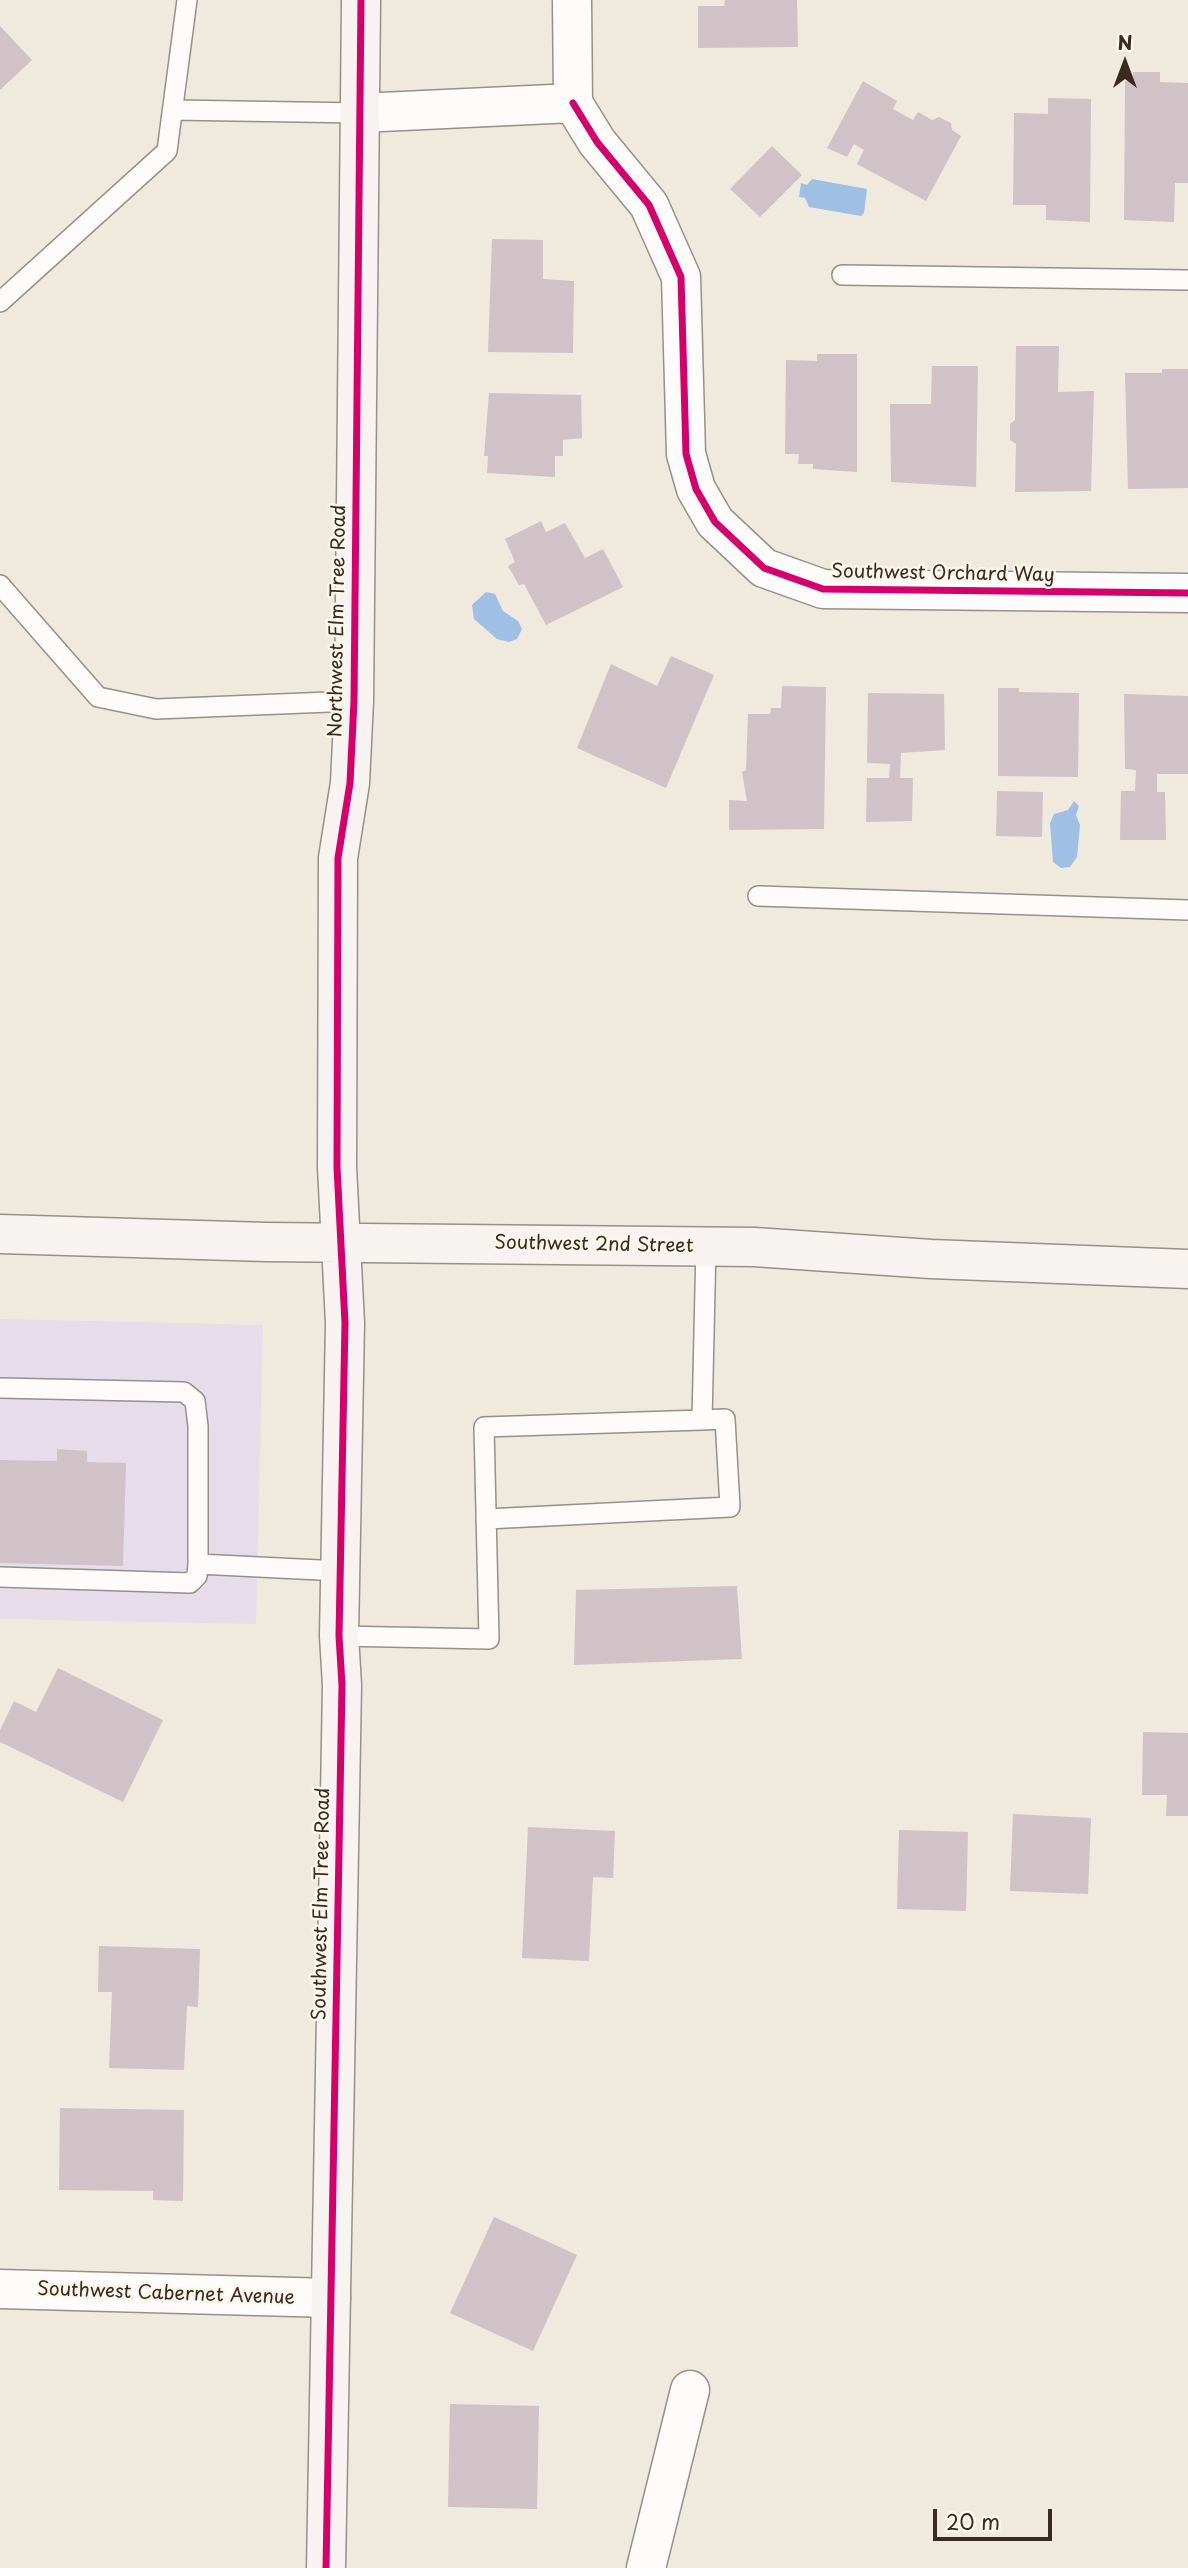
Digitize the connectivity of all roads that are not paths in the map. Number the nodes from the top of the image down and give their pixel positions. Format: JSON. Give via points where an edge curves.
{"nodes":[{"id":1,"x":187,"y":0,"type":"edge"},
{"id":2,"x":361,"y":0,"type":"edge"},
{"id":3,"x":572,"y":0,"type":"edge"},
{"id":4,"x":573,"y":103,"type":"junction"},
{"id":5,"x":173,"y":110,"type":"junction"},
{"id":6,"x":360,"y":113,"type":"junction"},
{"id":7,"x":842,"y":275,"type":"dead end"},
{"id":8,"x":1188,"y":280,"type":"edge"},
{"id":9,"x":0,"y":302,"type":"edge"},
{"id":10,"x":0,"y":585,"type":"edge"},
{"id":11,"x":1188,"y":593,"type":"edge"},
{"id":12,"x":354,"y":701,"type":"junction"},
{"id":13,"x":758,"y":896,"type":"dead end"},
{"id":14,"x":1188,"y":910,"type":"edge"},
{"id":15,"x":0,"y":1234,"type":"edge"},
{"id":16,"x":341,"y":1241,"type":"junction"},
{"id":17,"x":706,"y":1246,"type":"junction"},
{"id":18,"x":1188,"y":1269,"type":"edge"},
{"id":19,"x":0,"y":1388,"type":"edge"},
{"id":20,"x":702,"y":1420,"type":"junction"},
{"id":21,"x":486,"y":1519,"type":"junction"},
{"id":22,"x":198,"y":1564,"type":"junction"},
{"id":23,"x":340,"y":1571,"type":"junction"},
{"id":24,"x":0,"y":1577,"type":"edge"},
{"id":25,"x":339,"y":1636,"type":"junction"},
{"id":26,"x":0,"y":2289,"type":"edge"},
{"id":27,"x":331,"y":2298,"type":"junction"},
{"id":28,"x":690,"y":2390,"type":"dead end"},
{"id":29,"x":326,"y":2568,"type":"edge"},
{"id":30,"x":646,"y":2568,"type":"edge"}],
"edges":[{"from":1,"to":5,"type":"lane"},
{"from":2,"to":6,"type":"street","name":"Northwest Elm Tree Road"},
{"from":3,"to":4,"type":"street"},
{"from":4,"to":6,"type":"street"},
{"from":4,"to":11,"type":"street","name":"Southwest Orchard Way","via":[[597,142],[649,205],[681,277],[686,454],[695,489],[715,522],[764,568],[822,589]]},
{"from":5,"to":6,"type":"lane"},
{"from":5,"to":9,"type":"lane","via":[[167,151]]},
{"from":6,"to":12,"type":"street","name":"Northwest Elm Tree Road"},
{"from":7,"to":8,"type":"lane"},
{"from":10,"to":12,"type":"lane","via":[[98,697],[156,709]]},
{"from":12,"to":16,"type":"street","name":"Northwest Elm Tree Road","via":[[350,783],[338,858]]},
{"from":13,"to":14,"type":"lane"},
{"from":15,"to":16,"type":"street","name":"Southwest 2nd Street"},
{"from":16,"to":17,"type":"street","name":"Southwest 2nd Street"},
{"from":16,"to":23,"type":"street","name":"Southwest Elm Tree Road","via":[[345,1323]]},
{"from":17,"to":18,"type":"street","name":"Southwest 2nd Street"},
{"from":17,"to":20,"type":"lane"},
{"from":19,"to":22,"type":"lane","via":[[173,1391],[184,1392],[195,1401]]},
{"from":20,"to":21,"type":"lane","via":[[484,1427]]},
{"from":20,"to":21,"type":"lane","via":[[725,1419],[730,1507]]},
{"from":21,"to":25,"type":"lane","via":[[489,1639]]},
{"from":22,"to":23,"type":"lane"},
{"from":22,"to":24,"type":"lane","via":[[197,1576],[190,1583]]},
{"from":23,"to":25,"type":"street","name":"Southwest Elm Tree Road"},
{"from":25,"to":27,"type":"street","name":"Southwest Elm Tree Road","via":[[342,1685]]},
{"from":26,"to":27,"type":"street","name":"Southwest Cabernet Avenue"},
{"from":27,"to":29,"type":"street","name":"Southwest Elm Tree Road"},
{"from":28,"to":30,"type":"street"}]}
